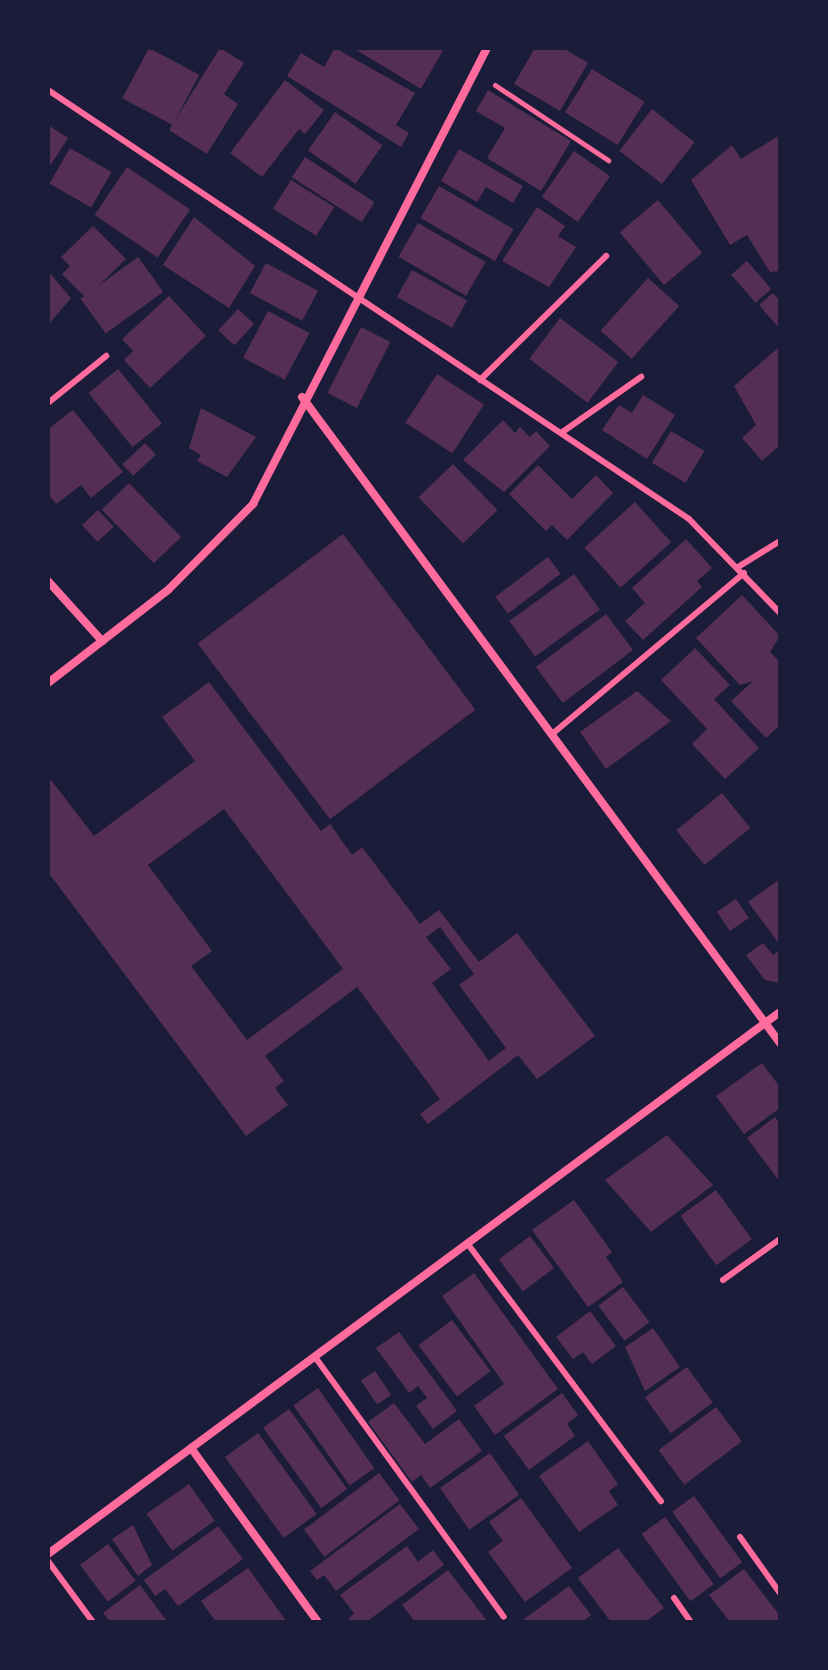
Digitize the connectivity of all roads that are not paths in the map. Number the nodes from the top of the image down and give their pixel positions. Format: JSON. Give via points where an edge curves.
{"nodes":[{"id":1,"x":487,"y":48,"type":"edge"},
{"id":2,"x":48,"y":90,"type":"edge"},
{"id":3,"x":606,"y":256,"type":"dead end"},
{"id":4,"x":353,"y":296,"type":"junction"},
{"id":5,"x":106,"y":356,"type":"dead end"},
{"id":6,"x":641,"y":377,"type":"dead end"},
{"id":7,"x":480,"y":380,"type":"junction"},
{"id":8,"x":302,"y":397,"type":"junction"},
{"id":9,"x":48,"y":403,"type":"edge"},
{"id":10,"x":561,"y":433,"type":"junction"},
{"id":11,"x":780,"y":541,"type":"edge"},
{"id":12,"x":741,"y":570,"type":"junction"},
{"id":13,"x":48,"y":581,"type":"edge"},
{"id":14,"x":780,"y":613,"type":"edge"},
{"id":15,"x":102,"y":641,"type":"junction"},
{"id":16,"x":48,"y":683,"type":"edge"},
{"id":17,"x":551,"y":735,"type":"junction"},
{"id":18,"x":780,"y":1012,"type":"edge"},
{"id":19,"x":765,"y":1023,"type":"junction"},
{"id":20,"x":780,"y":1043,"type":"edge"},
{"id":21,"x":780,"y":1239,"type":"edge"},
{"id":22,"x":467,"y":1243,"type":"junction"},
{"id":23,"x":723,"y":1280,"type":"dead end"},
{"id":24,"x":315,"y":1357,"type":"junction"},
{"id":25,"x":191,"y":1448,"type":"junction"},
{"id":26,"x":661,"y":1501,"type":"dead end"},
{"id":27,"x":740,"y":1537,"type":"dead end"},
{"id":28,"x":48,"y":1554,"type":"edge"},
{"id":29,"x":48,"y":1561,"type":"edge"},
{"id":30,"x":780,"y":1593,"type":"edge"},
{"id":31,"x":674,"y":1598,"type":"dead end"},
{"id":32,"x":504,"y":1617,"type":"dead end"},
{"id":33,"x":93,"y":1622,"type":"edge"},
{"id":34,"x":318,"y":1622,"type":"edge"},
{"id":35,"x":691,"y":1622,"type":"edge"}],
"edges":[{"from":1,"to":4,"type":"street"},
{"from":2,"to":4,"type":"lane"},
{"from":3,"to":7,"type":"lane"},
{"from":4,"to":7,"type":"lane"},
{"from":4,"to":8,"type":"street"},
{"from":5,"to":9,"type":"lane"},
{"from":6,"to":10,"type":"lane"},
{"from":7,"to":10,"type":"lane"},
{"from":8,"to":15,"type":"street","via":[[253,504],[169,589]]},
{"from":8,"to":17,"type":"street"},
{"from":10,"to":12,"type":"lane","via":[[689,519]]},
{"from":11,"to":12,"type":"lane"},
{"from":12,"to":14,"type":"lane"},
{"from":12,"to":17,"type":"lane"},
{"from":13,"to":15,"type":"street"},
{"from":15,"to":16,"type":"street"},
{"from":17,"to":19,"type":"street"},
{"from":18,"to":19,"type":"street"},
{"from":19,"to":20,"type":"street"},
{"from":19,"to":22,"type":"street"},
{"from":21,"to":23,"type":"lane"},
{"from":22,"to":24,"type":"street"},
{"from":22,"to":26,"type":"lane"},
{"from":24,"to":25,"type":"street"},
{"from":24,"to":32,"type":"lane"},
{"from":25,"to":28,"type":"street"},
{"from":25,"to":34,"type":"street"},
{"from":27,"to":30,"type":"lane"},
{"from":29,"to":33,"type":"lane"},
{"from":31,"to":35,"type":"lane"}]}
